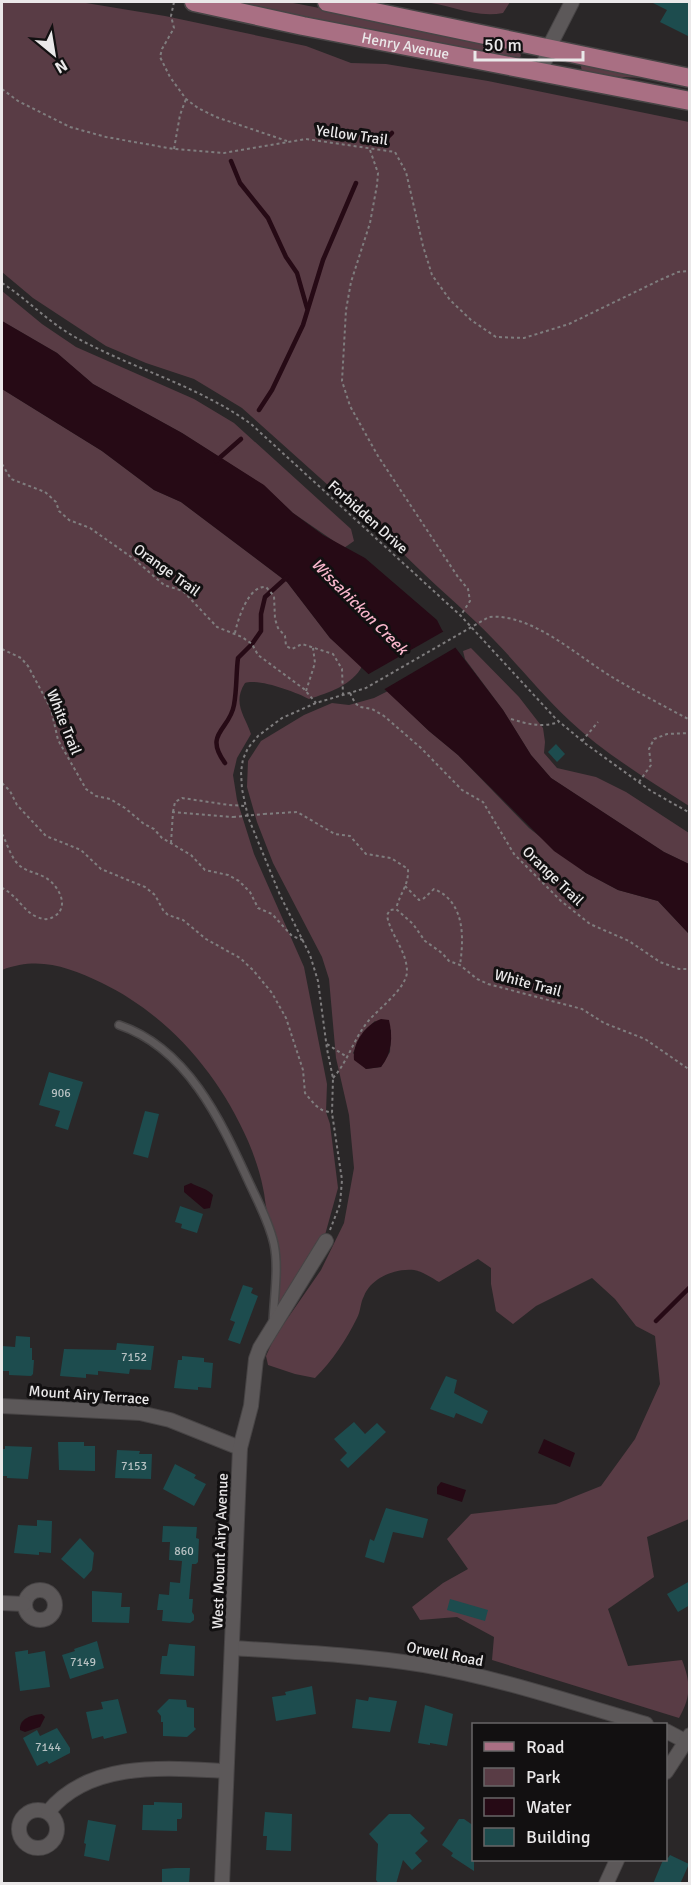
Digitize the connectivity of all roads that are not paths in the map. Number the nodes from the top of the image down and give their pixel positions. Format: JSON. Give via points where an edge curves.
{"nodes":[{"id":1,"x":194,"y":2,"type":"edge"},
{"id":2,"x":327,"y":2,"type":"edge"},
{"id":3,"x":572,"y":2,"type":"edge"},
{"id":4,"x":548,"y":49,"type":"junction"},
{"id":5,"x":542,"y":72,"type":"junction"},
{"id":6,"x":690,"y":78,"type":"edge"},
{"id":7,"x":690,"y":101,"type":"edge"},
{"id":8,"x":119,"y":1025,"type":"dead end"},
{"id":9,"x":326,"y":1241,"type":"road end"},
{"id":10,"x":273,"y":1327,"type":"junction"},
{"id":11,"x":2,"y":1406,"type":"edge"},
{"id":12,"x":240,"y":1448,"type":"junction"},
{"id":13,"x":2,"y":1603,"type":"edge"},
{"id":14,"x":24,"y":1604,"type":"dead end"},
{"id":15,"x":232,"y":1648,"type":"junction"},
{"id":16,"x":639,"y":1723,"type":"edge"},
{"id":17,"x":667,"y":1731,"type":"edge"},
{"id":18,"x":687,"y":1738,"type":"edge"},
{"id":19,"x":667,"y":1770,"type":"edge"},
{"id":20,"x":226,"y":1771,"type":"junction"},
{"id":21,"x":48,"y":1812,"type":"dead end"},
{"id":22,"x":617,"y":1861,"type":"edge"},
{"id":23,"x":222,"y":1884,"type":"edge"},
{"id":24,"x":606,"y":1884,"type":"edge"}],
"edges":[{"from":1,"to":5,"type":"main road","name":"Henry Avenue"},
{"from":2,"to":4,"type":"main road","name":"Henry Avenue"},
{"from":3,"to":4,"type":"street"},
{"from":4,"to":5,"type":"street"},
{"from":4,"to":6,"type":"main road","name":"Henry Avenue"},
{"from":5,"to":7,"type":"main road","name":"Henry Avenue"},
{"from":8,"to":10,"type":"lane","via":[[145,1036],[171,1056],[207,1102],[225,1133],[273,1240]]},
{"from":9,"to":10,"type":"street","name":"West Mount Airy Avenue"},
{"from":10,"to":12,"type":"street","name":"West Mount Airy Avenue","via":[[256,1359],[251,1406]]},
{"from":11,"to":12,"type":"street","name":"Mount Airy Terrace","via":[[140,1413],[170,1420]]},
{"from":12,"to":15,"type":"street","name":"West Mount Airy Avenue"},
{"from":13,"to":14,"type":"street"},
{"from":15,"to":16,"type":"street","name":"Orwell Road","via":[[424,1665],[495,1681]]},
{"from":15,"to":20,"type":"street","name":"West Mount Airy Avenue"},
{"from":17,"to":18,"type":"street"},
{"from":18,"to":19,"type":"street"},
{"from":20,"to":21,"type":"street","via":[[167,1768],[120,1772],[76,1787]]},
{"from":20,"to":23,"type":"street","name":"West Mount Airy Avenue"},
{"from":22,"to":24,"type":"street"}]}
